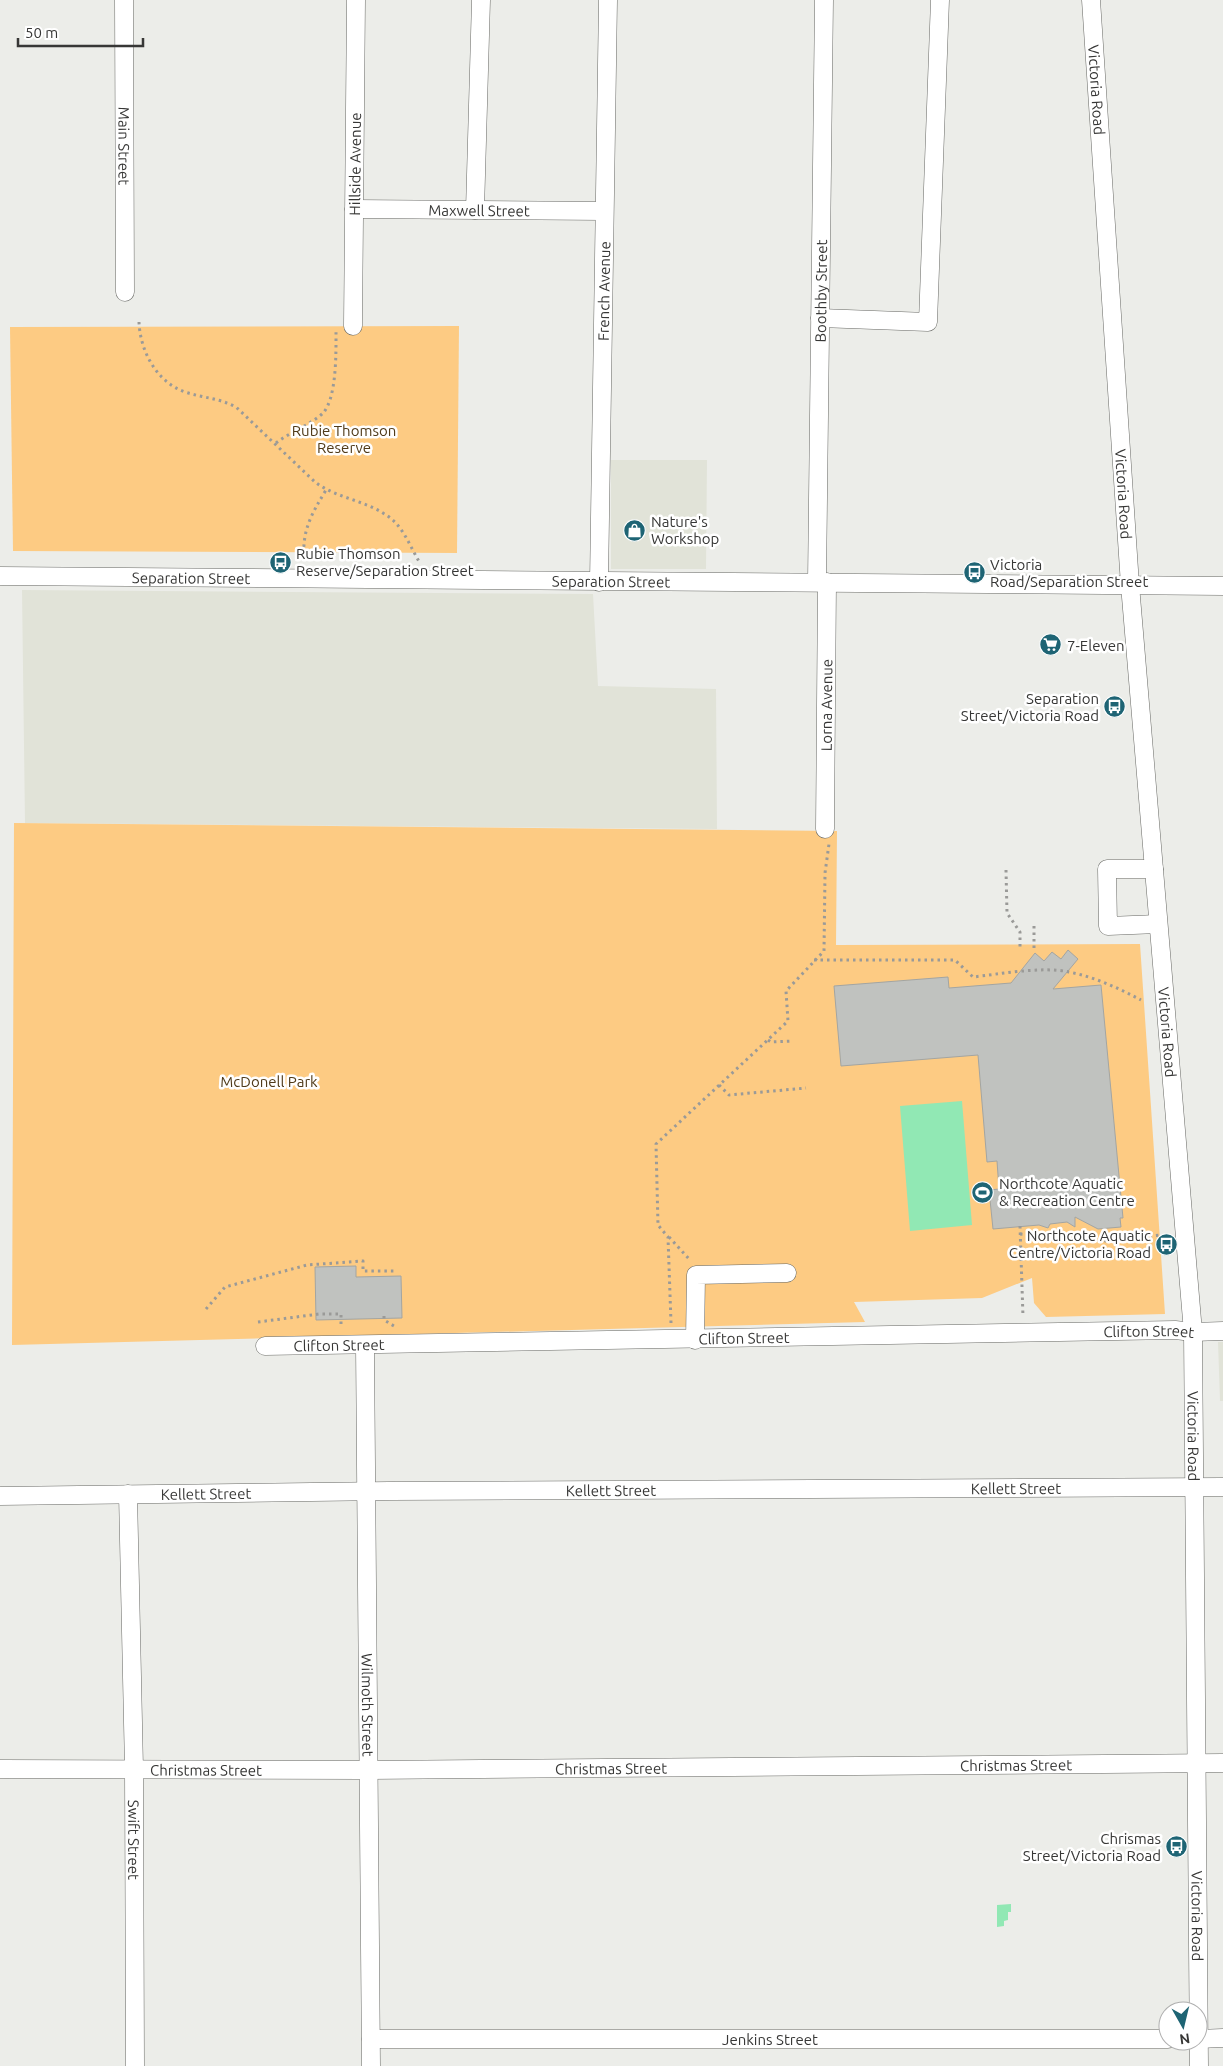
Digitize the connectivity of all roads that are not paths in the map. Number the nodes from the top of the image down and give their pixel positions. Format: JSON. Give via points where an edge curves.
{"nodes":[{"id":1,"x":124,"y":0,"type":"edge"},
{"id":2,"x":356,"y":0,"type":"edge"},
{"id":3,"x":481,"y":0,"type":"edge"},
{"id":4,"x":608,"y":0,"type":"edge"},
{"id":5,"x":824,"y":0,"type":"edge"},
{"id":6,"x":940,"y":0,"type":"edge"},
{"id":7,"x":1092,"y":0,"type":"edge"},
{"id":8,"x":354,"y":210,"type":"junction"},
{"id":9,"x":475,"y":210,"type":"junction"},
{"id":10,"x":604,"y":211,"type":"junction"},
{"id":11,"x":125,"y":292,"type":"dead end"},
{"id":12,"x":820,"y":318,"type":"junction"},
{"id":13,"x":345,"y":326,"type":"road end"},
{"id":14,"x":0,"y":576,"type":"edge"},
{"id":15,"x":599,"y":582,"type":"junction"},
{"id":16,"x":822,"y":582,"type":"junction"},
{"id":17,"x":1130,"y":586,"type":"junction"},
{"id":18,"x":1223,"y":586,"type":"edge"},
{"id":19,"x":825,"y":829,"type":"road end"},
{"id":20,"x":1154,"y":869,"type":"junction"},
{"id":21,"x":1158,"y":924,"type":"junction"},
{"id":22,"x":787,"y":1273,"type":"dead end"},
{"id":23,"x":1223,"y":1331,"type":"edge"},
{"id":24,"x":1193,"y":1332,"type":"junction"},
{"id":25,"x":695,"y":1340,"type":"junction"},
{"id":26,"x":365,"y":1345,"type":"junction"},
{"id":27,"x":265,"y":1346,"type":"dead end"},
{"id":28,"x":1194,"y":1487,"type":"junction"},
{"id":29,"x":1223,"y":1487,"type":"edge"},
{"id":30,"x":366,"y":1492,"type":"junction"},
{"id":31,"x":128,"y":1494,"type":"junction"},
{"id":32,"x":0,"y":1496,"type":"edge"},
{"id":33,"x":1196,"y":1763,"type":"junction"},
{"id":34,"x":1223,"y":1763,"type":"edge"},
{"id":35,"x":134,"y":1768,"type":"junction"},
{"id":36,"x":0,"y":1769,"type":"edge"},
{"id":37,"x":368,"y":1770,"type":"junction"},
{"id":38,"x":1198,"y":2001,"type":"edge"},
{"id":39,"x":1223,"y":2038,"type":"edge"},
{"id":40,"x":371,"y":2039,"type":"junction"},
{"id":41,"x":1158,"y":2039,"type":"edge"},
{"id":42,"x":1208,"y":2039,"type":"edge"},
{"id":43,"x":1198,"y":2051,"type":"edge"},
{"id":44,"x":135,"y":2066,"type":"edge"},
{"id":45,"x":371,"y":2066,"type":"edge"},
{"id":46,"x":1199,"y":2066,"type":"edge"}],
"edges":[{"from":1,"to":11,"type":"street","name":"Main Street"},
{"from":2,"to":8,"type":"street","name":"Hillside Avenue"},
{"from":3,"to":9,"type":"street"},
{"from":4,"to":10,"type":"street","name":"French Avenue"},
{"from":5,"to":12,"type":"street","name":"Boothby Street"},
{"from":6,"to":12,"type":"street","via":[[928,322]]},
{"from":7,"to":17,"type":"street","name":"Victoria Road"},
{"from":8,"to":9,"type":"street","name":"Maxwell Street"},
{"from":8,"to":13,"type":"street","name":"Hillside Avenue"},
{"from":9,"to":10,"type":"street","name":"Maxwell Street"},
{"from":10,"to":15,"type":"street","name":"French Avenue"},
{"from":12,"to":16,"type":"street","name":"Boothby Street"},
{"from":14,"to":15,"type":"street","name":"Separation Street"},
{"from":15,"to":16,"type":"street","name":"Separation Street"},
{"from":16,"to":17,"type":"street","name":"Separation Street"},
{"from":16,"to":19,"type":"street","name":"Lorna Avenue"},
{"from":17,"to":18,"type":"street","name":"Separation Street"},
{"from":17,"to":20,"type":"street","name":"Victoria Road"},
{"from":20,"to":21,"type":"street","name":"Victoria Road"},
{"from":20,"to":21,"type":"street","via":[[1107,869],[1108,926]]},
{"from":21,"to":24,"type":"street","name":"Victoria Road"},
{"from":22,"to":25,"type":"street","via":[[696,1275]]},
{"from":23,"to":24,"type":"street","name":"Clifton Street"},
{"from":24,"to":25,"type":"street","name":"Clifton Street"},
{"from":24,"to":28,"type":"street","name":"Victoria Road"},
{"from":25,"to":26,"type":"street","name":"Clifton Street"},
{"from":26,"to":27,"type":"street","name":"Clifton Street"},
{"from":26,"to":30,"type":"street","name":"Wilmoth Street"},
{"from":28,"to":29,"type":"street","name":"Kellett Street"},
{"from":28,"to":30,"type":"street","name":"Kellett Street"},
{"from":28,"to":33,"type":"street","name":"Victoria Road"},
{"from":30,"to":31,"type":"street","name":"Kellett Street"},
{"from":30,"to":37,"type":"street","name":"Wilmoth Street"},
{"from":31,"to":32,"type":"street","name":"Kellett Street"},
{"from":31,"to":35,"type":"street","name":"Swift Street"},
{"from":33,"to":34,"type":"street","name":"Christmas Street"},
{"from":33,"to":37,"type":"street","name":"Christmas Street"},
{"from":33,"to":38,"type":"street","name":"Victoria Road"},
{"from":35,"to":36,"type":"street","name":"Christmas Street"},
{"from":35,"to":37,"type":"street","name":"Christmas Street"},
{"from":35,"to":44,"type":"street","name":"Swift Street"},
{"from":37,"to":40,"type":"street","name":"Wilmoth Street"},
{"from":39,"to":42,"type":"street"},
{"from":40,"to":41,"type":"street","name":"Jenkins Street"},
{"from":40,"to":45,"type":"street","name":"Wilmoth Street"},
{"from":43,"to":46,"type":"street","name":"Victoria Road"}]}
